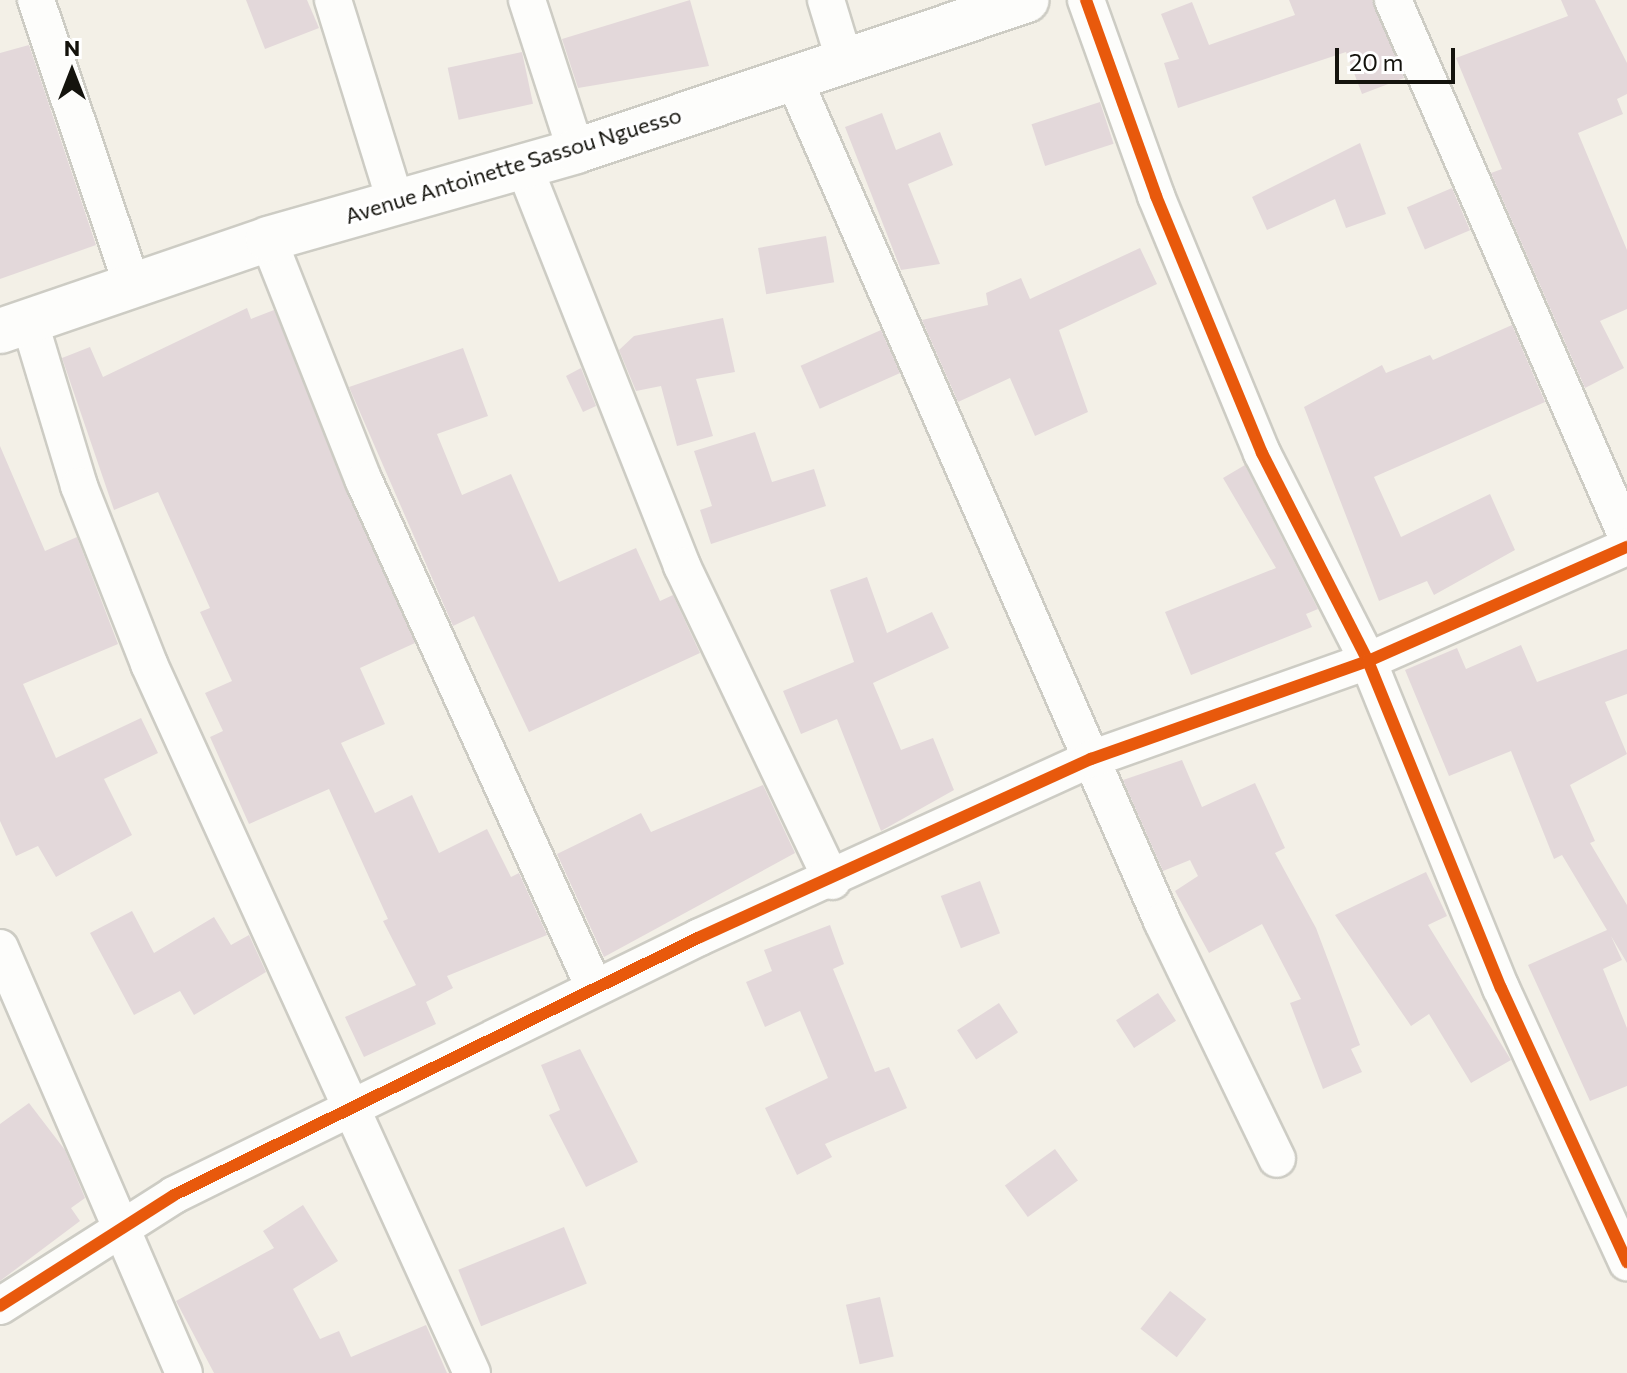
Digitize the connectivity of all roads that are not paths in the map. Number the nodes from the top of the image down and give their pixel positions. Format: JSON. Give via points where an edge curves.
{"nodes":[{"id":1,"x":36,"y":0,"type":"edge"},
{"id":2,"x":333,"y":0,"type":"edge"},
{"id":3,"x":527,"y":0,"type":"edge"},
{"id":4,"x":826,"y":0,"type":"edge"},
{"id":5,"x":1026,"y":0,"type":"edge"},
{"id":6,"x":1086,"y":0,"type":"edge"},
{"id":7,"x":1393,"y":0,"type":"edge"},
{"id":8,"x":844,"y":59,"type":"junction"},
{"id":9,"x":793,"y":77,"type":"junction"},
{"id":10,"x":576,"y":151,"type":"junction"},
{"id":11,"x":523,"y":164,"type":"junction"},
{"id":12,"x":395,"y":200,"type":"junction"},
{"id":13,"x":268,"y":239,"type":"junction"},
{"id":14,"x":131,"y":283,"type":"junction"},
{"id":15,"x":15,"y":326,"type":"edge"},
{"id":16,"x":1627,"y":537,"type":"edge"},
{"id":17,"x":1627,"y":547,"type":"edge"},
{"id":18,"x":1368,"y":661,"type":"junction"},
{"id":19,"x":1091,"y":759,"type":"junction"},
{"id":20,"x":832,"y":881,"type":"junction"},
{"id":21,"x":0,"y":948,"type":"edge"},
{"id":22,"x":594,"y":987,"type":"junction"},
{"id":23,"x":356,"y":1109,"type":"junction"},
{"id":24,"x":1277,"y":1159,"type":"dead end"},
{"id":25,"x":124,"y":1227,"type":"junction"},
{"id":26,"x":1627,"y":1262,"type":"edge"},
{"id":27,"x":0,"y":1306,"type":"edge"},
{"id":28,"x":184,"y":1373,"type":"edge"},
{"id":29,"x":472,"y":1373,"type":"edge"}],
"edges":[{"from":1,"to":14,"type":"street"},
{"from":2,"to":12,"type":"street"},
{"from":3,"to":10,"type":"street"},
{"from":4,"to":8,"type":"street"},
{"from":5,"to":8,"type":"street","name":"Avenue Antoinette Sassou Nguesso"},
{"from":6,"to":18,"type":"street","via":[[1156,196],[1262,453]]},
{"from":7,"to":16,"type":"street"},
{"from":8,"to":9,"type":"street","name":"Avenue Antoinette Sassou Nguesso"},
{"from":9,"to":10,"type":"street","name":"Avenue Antoinette Sassou Nguesso"},
{"from":9,"to":19,"type":"street"},
{"from":10,"to":11,"type":"street","name":"Avenue Antoinette Sassou Nguesso"},
{"from":11,"to":12,"type":"street","name":"Avenue Antoinette Sassou Nguesso"},
{"from":11,"to":20,"type":"street","via":[[682,566]]},
{"from":12,"to":13,"type":"street","name":"Avenue Antoinette Sassou Nguesso"},
{"from":13,"to":14,"type":"street","name":"Avenue Antoinette Sassou Nguesso"},
{"from":13,"to":22,"type":"street","via":[[364,481]]},
{"from":14,"to":15,"type":"street","name":"Avenue Antoinette Sassou Nguesso"},
{"from":15,"to":23,"type":"street","via":[[149,664]]},
{"from":17,"to":18,"type":"street"},
{"from":18,"to":19,"type":"street"},
{"from":18,"to":26,"type":"street","via":[[1501,988]]},
{"from":19,"to":20,"type":"street"},
{"from":19,"to":24,"type":"street"},
{"from":20,"to":22,"type":"street"},
{"from":21,"to":25,"type":"street"},
{"from":22,"to":23,"type":"street"},
{"from":23,"to":25,"type":"street","via":[[174,1195]]},
{"from":23,"to":29,"type":"street"},
{"from":25,"to":27,"type":"street"},
{"from":25,"to":28,"type":"street"}]}
